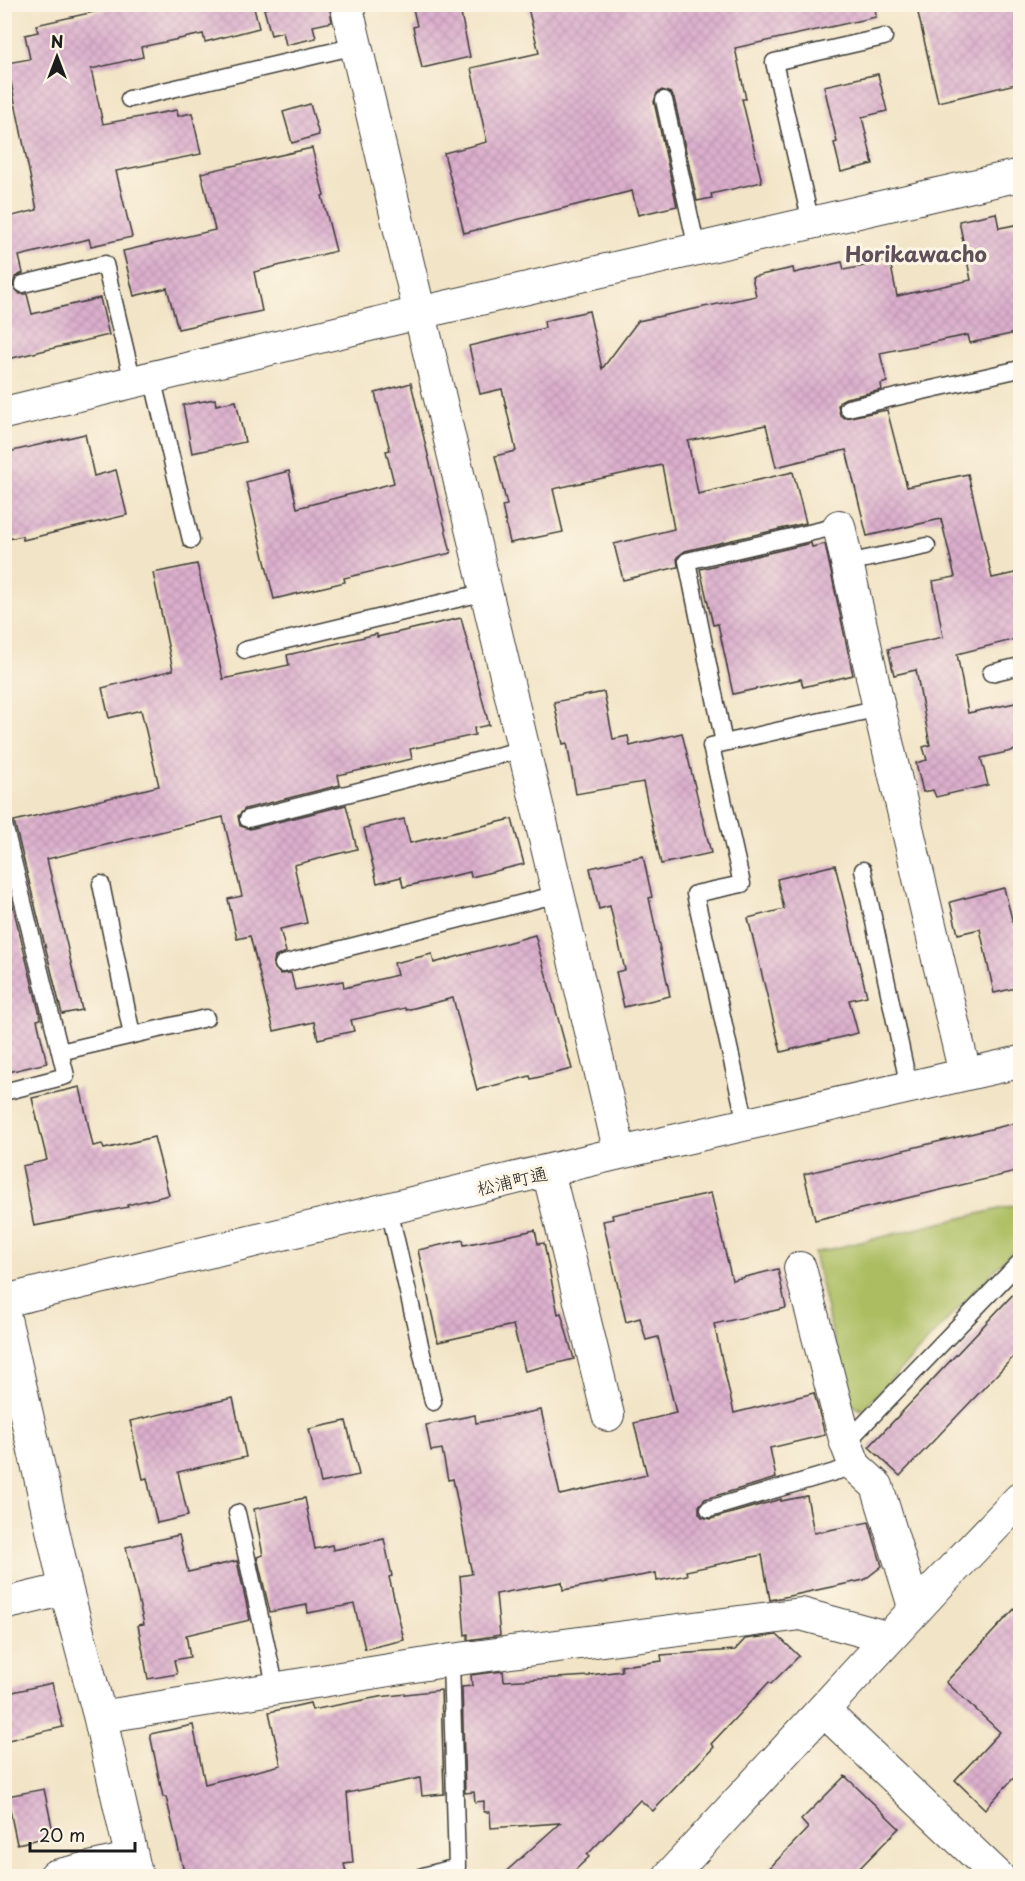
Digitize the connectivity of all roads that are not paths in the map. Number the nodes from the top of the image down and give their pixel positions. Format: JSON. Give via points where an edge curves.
{"nodes":[{"id":1,"x":346,"y":4,"type":"edge"},
{"id":2,"x":884,"y":37,"type":"dead end"},
{"id":3,"x":356,"y":46,"type":"junction"},
{"id":4,"x":129,"y":99,"type":"dead end"},
{"id":5,"x":664,"y":100,"type":"dead end"},
{"id":6,"x":1020,"y":175,"type":"edge"},
{"id":7,"x":811,"y":223,"type":"junction"},
{"id":8,"x":697,"y":249,"type":"junction"},
{"id":9,"x":22,"y":284,"type":"dead end"},
{"id":10,"x":419,"y":313,"type":"junction"},
{"id":11,"x":1020,"y":369,"type":"edge"},
{"id":12,"x":143,"y":379,"type":"junction"},
{"id":13,"x":848,"y":408,"type":"dead end"},
{"id":14,"x":4,"y":412,"type":"edge"},
{"id":15,"x":838,"y":526,"type":"joint"},
{"id":16,"x":191,"y":540,"type":"dead end"},
{"id":17,"x":927,"y":546,"type":"dead end"},
{"id":18,"x":847,"y":563,"type":"junction"},
{"id":19,"x":486,"y":592,"type":"junction"},
{"id":20,"x":245,"y":650,"type":"dead end"},
{"id":21,"x":1020,"y":666,"type":"edge"},
{"id":22,"x":991,"y":673,"type":"dead end"},
{"id":23,"x":879,"y":708,"type":"junction"},
{"id":24,"x":724,"y":743,"type":"junction"},
{"id":25,"x":524,"y":749,"type":"junction"},
{"id":26,"x":248,"y":819,"type":"dead end"},
{"id":27,"x":4,"y":825,"type":"edge"},
{"id":28,"x":863,"y":870,"type":"dead end"},
{"id":29,"x":101,"y":884,"type":"dead end"},
{"id":30,"x":558,"y":894,"type":"junction"},
{"id":31,"x":283,"y":964,"type":"dead end"},
{"id":32,"x":206,"y":1018,"type":"dead end"},
{"id":33,"x":132,"y":1035,"type":"junction"},
{"id":34,"x":60,"y":1052,"type":"junction"},
{"id":35,"x":1020,"y":1062,"type":"edge"},
{"id":36,"x":965,"y":1074,"type":"junction"},
{"id":37,"x":909,"y":1087,"type":"junction"},
{"id":38,"x":4,"y":1092,"type":"edge"},
{"id":39,"x":746,"y":1124,"type":"junction"},
{"id":40,"x":620,"y":1153,"type":"junction"},
{"id":41,"x":548,"y":1171,"type":"junction"},
{"id":42,"x":389,"y":1209,"type":"junction"},
{"id":43,"x":1020,"y":1262,"type":"edge"},
{"id":44,"x":800,"y":1268,"type":"dead end"},
{"id":45,"x":4,"y":1301,"type":"edge"},
{"id":46,"x":4,"y":1316,"type":"edge"},
{"id":47,"x":433,"y":1402,"type":"dead end"},
{"id":48,"x":608,"y":1415,"type":"dead end"},
{"id":49,"x":851,"y":1455,"type":"junction"},
{"id":50,"x":1020,"y":1499,"type":"edge"},
{"id":51,"x":709,"y":1509,"type":"dead end"},
{"id":52,"x":237,"y":1514,"type":"dead end"},
{"id":53,"x":66,"y":1589,"type":"junction"},
{"id":54,"x":4,"y":1604,"type":"edge"},
{"id":55,"x":915,"y":1610,"type":"junction"},
{"id":56,"x":889,"y":1638,"type":"junction"},
{"id":57,"x":451,"y":1660,"type":"junction"},
{"id":58,"x":276,"y":1689,"type":"junction"},
{"id":59,"x":824,"y":1711,"type":"junction"},
{"id":60,"x":100,"y":1717,"type":"junction"},
{"id":61,"x":134,"y":1868,"type":"edge"},
{"id":62,"x":56,"y":1876,"type":"edge"},
{"id":63,"x":423,"y":1876,"type":"edge"},
{"id":64,"x":670,"y":1876,"type":"edge"},
{"id":65,"x":998,"y":1876,"type":"edge"}],
"edges":[{"from":1,"to":3,"type":"street"},
{"from":2,"to":7,"type":"lane","via":[[774,62]]},
{"from":3,"to":4,"type":"lane"},
{"from":3,"to":10,"type":"street"},
{"from":5,"to":8,"type":"lane"},
{"from":6,"to":7,"type":"street"},
{"from":7,"to":8,"type":"street"},
{"from":8,"to":10,"type":"street"},
{"from":9,"to":12,"type":"lane","via":[[105,264]]},
{"from":10,"to":12,"type":"street"},
{"from":10,"to":19,"type":"street"},
{"from":11,"to":13,"type":"lane"},
{"from":12,"to":14,"type":"street"},
{"from":12,"to":16,"type":"lane"},
{"from":15,"to":18,"type":"street"},
{"from":15,"to":24,"type":"lane","via":[[687,561]]},
{"from":17,"to":18,"type":"lane"},
{"from":18,"to":23,"type":"street"},
{"from":19,"to":20,"type":"lane"},
{"from":19,"to":25,"type":"street"},
{"from":21,"to":22,"type":"lane"},
{"from":23,"to":24,"type":"lane"},
{"from":23,"to":36,"type":"street"},
{"from":24,"to":39,"type":"lane","via":[[711,746],[742,884],[695,894]]},
{"from":25,"to":26,"type":"lane"},
{"from":25,"to":30,"type":"street"},
{"from":27,"to":34,"type":"lane"},
{"from":28,"to":37,"type":"lane"},
{"from":29,"to":33,"type":"lane"},
{"from":30,"to":31,"type":"lane"},
{"from":30,"to":40,"type":"street"},
{"from":32,"to":33,"type":"lane"},
{"from":33,"to":34,"type":"lane"},
{"from":34,"to":38,"type":"lane","via":[[66,1076]]},
{"from":35,"to":36,"type":"street","name":"松浦町通"},
{"from":36,"to":37,"type":"street","name":"松浦町通"},
{"from":37,"to":39,"type":"street","name":"松浦町通"},
{"from":39,"to":40,"type":"street","name":"松浦町通"},
{"from":40,"to":41,"type":"street","name":"松浦町通"},
{"from":41,"to":42,"type":"street","name":"松浦町通"},
{"from":41,"to":48,"type":"street"},
{"from":42,"to":45,"type":"street","name":"松浦町通"},
{"from":42,"to":47,"type":"lane"},
{"from":43,"to":49,"type":"lane"},
{"from":44,"to":49,"type":"street"},
{"from":46,"to":53,"type":"street"},
{"from":49,"to":51,"type":"lane"},
{"from":49,"to":55,"type":"street","via":[[877,1486]]},
{"from":50,"to":55,"type":"street"},
{"from":52,"to":58,"type":"lane"},
{"from":53,"to":54,"type":"street"},
{"from":53,"to":60,"type":"street"},
{"from":55,"to":56,"type":"street"},
{"from":56,"to":57,"type":"street","via":[[801,1614]]},
{"from":56,"to":59,"type":"street"},
{"from":57,"to":58,"type":"street"},
{"from":57,"to":63,"type":"lane","via":[[457,1867]]},
{"from":58,"to":60,"type":"street"},
{"from":59,"to":64,"type":"street"},
{"from":59,"to":65,"type":"street"},
{"from":60,"to":61,"type":"street"},
{"from":61,"to":62,"type":"street"}]}
